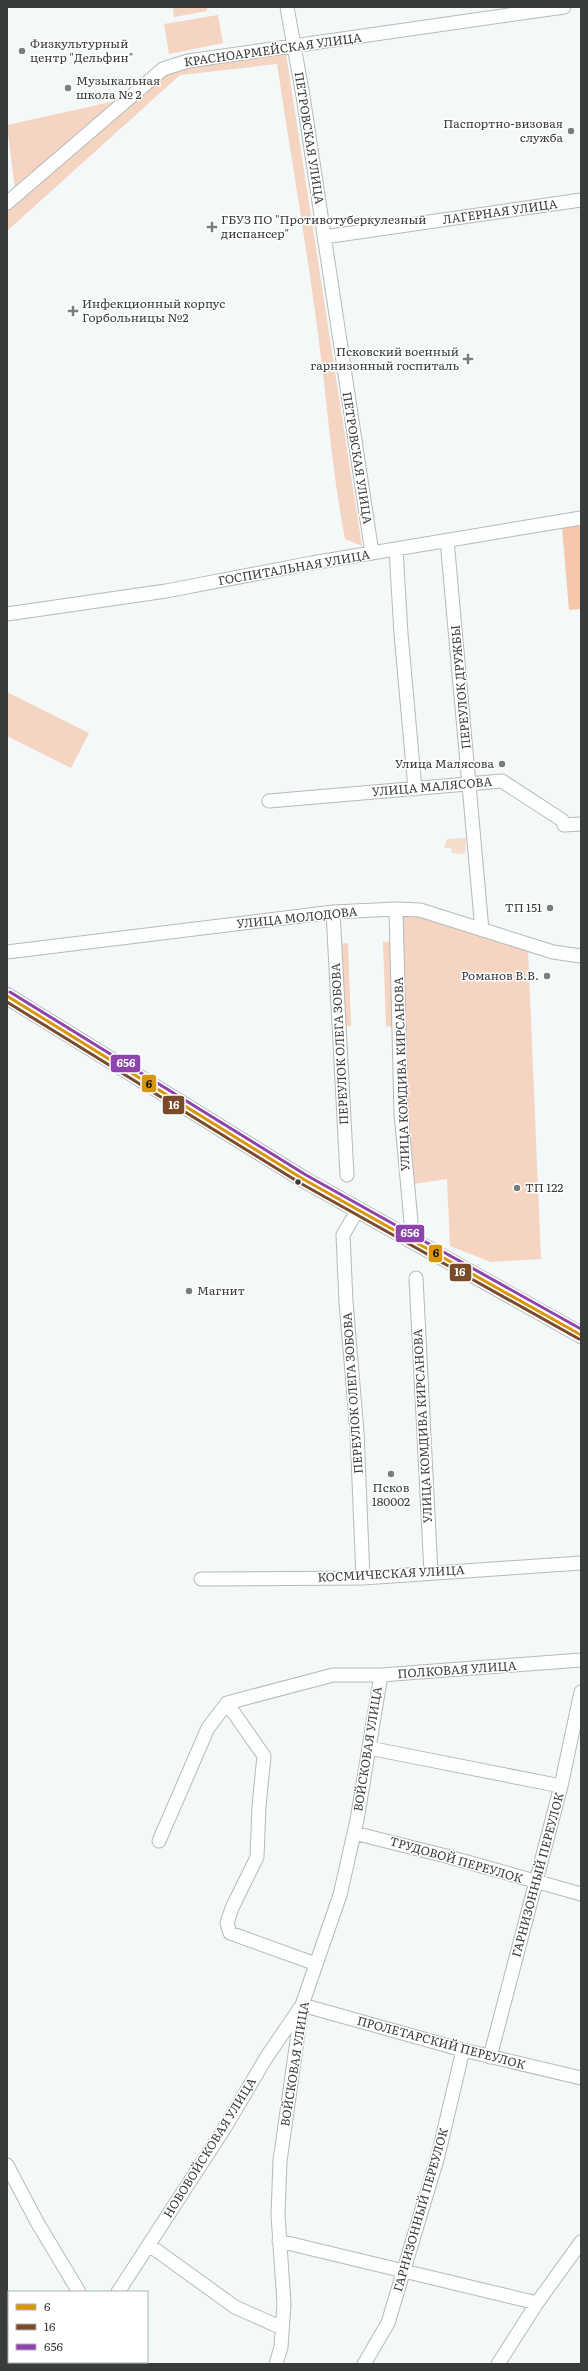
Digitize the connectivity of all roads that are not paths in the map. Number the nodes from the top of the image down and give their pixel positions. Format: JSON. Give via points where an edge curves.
{"nodes":[{"id":1,"x":287,"y":7,"type":"edge"},
{"id":2,"x":564,"y":7,"type":"edge"},
{"id":3,"x":294,"y":46,"type":"junction"},
{"id":4,"x":8,"y":198,"type":"edge"},
{"id":5,"x":581,"y":200,"type":"edge"},
{"id":6,"x":324,"y":237,"type":"junction"},
{"id":7,"x":581,"y":518,"type":"edge"},
{"id":8,"x":447,"y":540,"type":"junction"},
{"id":9,"x":396,"y":549,"type":"junction"},
{"id":10,"x":372,"y":553,"type":"junction"},
{"id":11,"x":7,"y":614,"type":"edge"},
{"id":12,"x":470,"y":785,"type":"junction"},
{"id":13,"x":415,"y":789,"type":"junction"},
{"id":14,"x":268,"y":801,"type":"dead end"},
{"id":15,"x":581,"y":824,"type":"edge"},
{"id":16,"x":396,"y":909,"type":"junction"},
{"id":17,"x":333,"y":912,"type":"junction"},
{"id":18,"x":482,"y":930,"type":"junction"},
{"id":19,"x":7,"y":952,"type":"edge"},
{"id":20,"x":581,"y":956,"type":"edge"},
{"id":21,"x":7,"y":996,"type":"edge"},
{"id":22,"x":347,"y":1175,"type":"dead end"},
{"id":23,"x":357,"y":1211,"type":"junction"},
{"id":24,"x":409,"y":1240,"type":"junction"},
{"id":25,"x":416,"y":1278,"type":"dead end"},
{"id":26,"x":581,"y":1335,"type":"edge"},
{"id":27,"x":581,"y":1562,"type":"edge"},
{"id":28,"x":431,"y":1573,"type":"junction"},
{"id":29,"x":363,"y":1578,"type":"junction"},
{"id":30,"x":201,"y":1579,"type":"dead end"},
{"id":31,"x":581,"y":1660,"type":"edge"},
{"id":32,"x":381,"y":1676,"type":"junction"},
{"id":33,"x":581,"y":1692,"type":"edge"},
{"id":34,"x":227,"y":1703,"type":"junction"},
{"id":35,"x":369,"y":1748,"type":"junction"},
{"id":36,"x":561,"y":1786,"type":"junction"},
{"id":37,"x":354,"y":1833,"type":"junction"},
{"id":38,"x":159,"y":1842,"type":"dead end"},
{"id":39,"x":536,"y":1883,"type":"junction"},
{"id":40,"x":581,"y":1894,"type":"edge"},
{"id":41,"x":316,"y":1964,"type":"junction"},
{"id":42,"x":302,"y":2005,"type":"junction"},
{"id":43,"x":463,"y":2050,"type":"junction"},
{"id":44,"x":490,"y":2057,"type":"junction"},
{"id":45,"x":581,"y":2078,"type":"edge"},
{"id":46,"x":7,"y":2165,"type":"edge"},
{"id":47,"x":279,"y":2241,"type":"junction"},
{"id":48,"x":581,"y":2242,"type":"edge"},
{"id":49,"x":148,"y":2244,"type":"junction"},
{"id":50,"x":404,"y":2271,"type":"junction"},
{"id":51,"x":77,"y":2291,"type":"edge"},
{"id":52,"x":119,"y":2291,"type":"edge"},
{"id":53,"x":537,"y":2303,"type":"junction"},
{"id":54,"x":282,"y":2328,"type":"junction"},
{"id":55,"x":276,"y":2364,"type":"edge"},
{"id":56,"x":364,"y":2364,"type":"edge"},
{"id":57,"x":498,"y":2364,"type":"edge"}],
"edges":[{"from":1,"to":3,"type":"street","name":"ПЕТРОВСКАЯ УЛИЦА"},
{"from":2,"to":3,"type":"street","name":"КРАСНОАРМЕЙСКАЯ УЛИЦА"},
{"from":3,"to":4,"type":"street","name":"КРАСНОАРМЕЙСКАЯ УЛИЦА","via":[[188,61],[163,68]]},
{"from":3,"to":6,"type":"street","name":"ПЕТРОВСКАЯ УЛИЦА"},
{"from":5,"to":6,"type":"street","name":"ЛАГЕРНАЯ УЛИЦА"},
{"from":6,"to":10,"type":"street","name":"ПЕТРОВСКАЯ УЛИЦА"},
{"from":7,"to":8,"type":"street","name":"ГОСПИТАЛЬНАЯ УЛИЦА"},
{"from":8,"to":9,"type":"street","name":"ГОСПИТАЛЬНАЯ УЛИЦА"},
{"from":8,"to":12,"type":"street","name":"ПЕРЕУЛОК ДРУЖБЫ"},
{"from":9,"to":10,"type":"street","name":"ГОСПИТАЛЬНАЯ УЛИЦА"},
{"from":9,"to":13,"type":"street"},
{"from":10,"to":11,"type":"street","name":"ГОСПИТАЛЬНАЯ УЛИЦА","via":[[166,590]]},
{"from":12,"to":13,"type":"street","name":"УЛИЦА МАЛЯСОВА"},
{"from":12,"to":15,"type":"street","name":"УЛИЦА МАЛЯСОВА","via":[[502,781],[562,820],[564,825]]},
{"from":12,"to":18,"type":"street","name":"ПЕРЕУЛОК ДРУЖБЫ"},
{"from":13,"to":14,"type":"street","name":"УЛИЦА МАЛЯСОВА"},
{"from":16,"to":17,"type":"street","name":"УЛИЦА МОЛОДОВА"},
{"from":16,"to":18,"type":"street","name":"УЛИЦА МОЛОДОВА","via":[[420,910]]},
{"from":16,"to":24,"type":"street","name":"УЛИЦА КОМДИВА КИРСАНОВА","via":[[401,1113],[411,1222]]},
{"from":17,"to":19,"type":"street","name":"УЛИЦА МОЛОДОВА"},
{"from":17,"to":22,"type":"street","name":"ПЕРЕУЛОК ОЛЕГА ЗОБОВА"},
{"from":18,"to":20,"type":"street","name":"УЛИЦА МОЛОДОВА","via":[[553,952]]},
{"from":21,"to":23,"type":"main road"},
{"from":23,"to":24,"type":"main road"},
{"from":23,"to":29,"type":"street","name":"ПЕРЕУЛОК ОЛЕГА ЗОБОВА","via":[[343,1235],[357,1432]]},
{"from":24,"to":26,"type":"main road"},
{"from":25,"to":28,"type":"street","name":"УЛИЦА КОМДИВА КИРСАНОВА"},
{"from":27,"to":28,"type":"street","name":"КОСМИЧЕСКАЯ УЛИЦА"},
{"from":28,"to":29,"type":"street","name":"КОСМИЧЕСКАЯ УЛИЦА"},
{"from":29,"to":30,"type":"street","name":"КОСМИЧЕСКАЯ УЛИЦА"},
{"from":31,"to":32,"type":"street","name":"ПОЛКОВАЯ УЛИЦА"},
{"from":32,"to":34,"type":"street","name":"ПОЛКОВАЯ УЛИЦА","via":[[333,1675]]},
{"from":32,"to":35,"type":"street","name":"ВОЙСКОВАЯ УЛИЦА"},
{"from":33,"to":36,"type":"street","name":"ГАРНИЗОННЫЙ ПЕРЕУЛОК"},
{"from":34,"to":38,"type":"street","via":[[208,1728]]},
{"from":34,"to":41,"type":"street","via":[[264,1756],[257,1857],[232,1908],[227,1923],[230,1933]]},
{"from":35,"to":36,"type":"street"},
{"from":35,"to":37,"type":"street","name":"ВОЙСКОВАЯ УЛИЦА"},
{"from":36,"to":39,"type":"street","name":"ГАРНИЗОННЫЙ ПЕРЕУЛОК"},
{"from":37,"to":39,"type":"street","name":"ТРУДОВОЙ ПЕРЕУЛОК","via":[[446,1856]]},
{"from":37,"to":41,"type":"street","name":"ВОЙСКОВАЯ УЛИЦА","via":[[340,1895]]},
{"from":39,"to":40,"type":"street","name":"ТРУДОВОЙ ПЕРЕУЛОК"},
{"from":39,"to":44,"type":"street","name":"ГАРНИЗОННЫЙ ПЕРЕУЛОК"},
{"from":41,"to":42,"type":"street","name":"ВОЙСКОВАЯ УЛИЦА"},
{"from":42,"to":43,"type":"street","name":"ПРОЛЕТАРСКИЙ ПЕРЕУЛОК"},
{"from":42,"to":47,"type":"street","name":"ВОЙСКОВАЯ УЛИЦА","via":[[280,2161]]},
{"from":42,"to":49,"type":"street","name":"НОВОВОЙСКОВАЯ УЛИЦА"},
{"from":43,"to":44,"type":"street","name":"ПРОЛЕТАРСКИЙ ПЕРЕУЛОК"},
{"from":43,"to":50,"type":"street","name":"ГАРНИЗОННЫЙ ПЕРЕУЛОК","via":[[438,2156]]},
{"from":44,"to":45,"type":"street","name":"ПРОЛЕТАРСКИЙ ПЕРЕУЛОК"},
{"from":46,"to":51,"type":"street"},
{"from":47,"to":50,"type":"street"},
{"from":47,"to":54,"type":"street","name":"ВОЙСКОВАЯ УЛИЦА","via":[[284,2304]]},
{"from":48,"to":53,"type":"street"},
{"from":49,"to":52,"type":"street","name":"НОВОВОЙСКОВАЯ УЛИЦА"},
{"from":49,"to":54,"type":"street","via":[[235,2307]]},
{"from":50,"to":53,"type":"street"},
{"from":50,"to":56,"type":"street","name":"ГАРНИЗОННЫЙ ПЕРЕУЛОК","via":[[388,2322]]},
{"from":53,"to":57,"type":"street"},
{"from":54,"to":55,"type":"street","name":"ВОЙСКОВАЯ УЛИЦА"}]}
